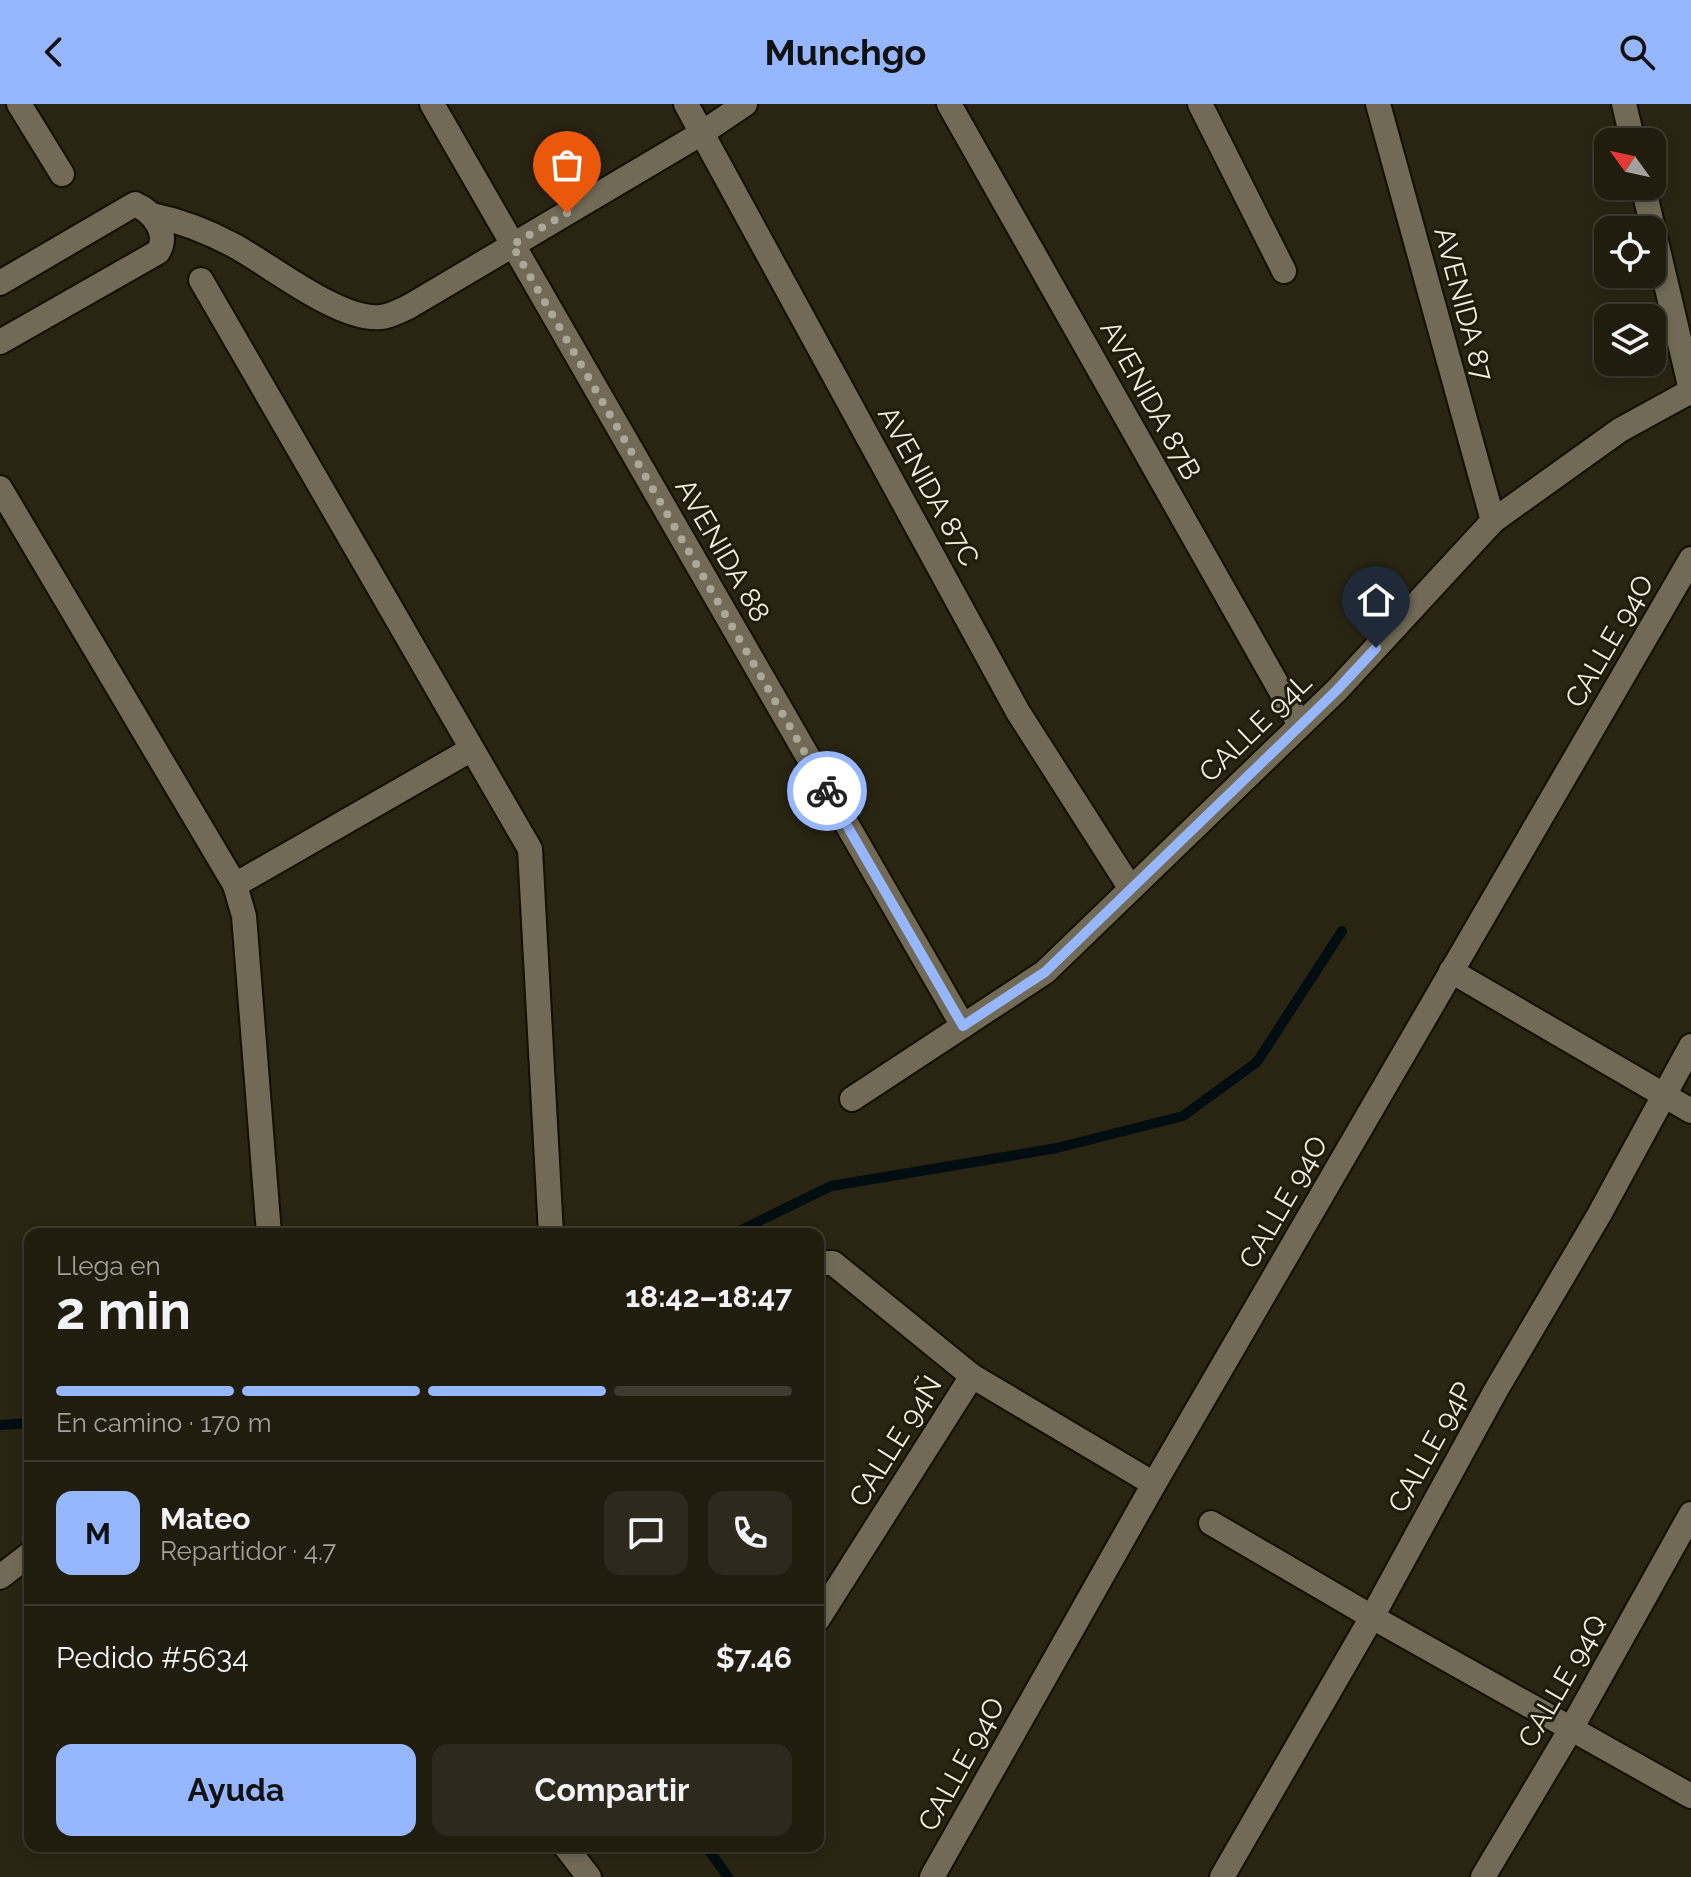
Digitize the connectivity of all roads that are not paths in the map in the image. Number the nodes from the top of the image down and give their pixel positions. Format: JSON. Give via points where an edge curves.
{"nodes":[{"id":1,"x":19,"y":104,"type":"edge"},
{"id":2,"x":432,"y":104,"type":"edge"},
{"id":3,"x":686,"y":104,"type":"edge"},
{"id":4,"x":745,"y":104,"type":"edge"},
{"id":5,"x":949,"y":104,"type":"edge"},
{"id":6,"x":1200,"y":104,"type":"edge"},
{"id":7,"x":1378,"y":104,"type":"edge"},
{"id":8,"x":1624,"y":104,"type":"edge"},
{"id":9,"x":1630,"y":128,"type":"edge"},
{"id":10,"x":702,"y":133,"type":"junction"},
{"id":11,"x":62,"y":174,"type":"dead end"},
{"id":12,"x":1646,"y":200,"type":"edge"},
{"id":13,"x":152,"y":215,"type":"junction"},
{"id":14,"x":512,"y":245,"type":"junction"},
{"id":15,"x":1284,"y":271,"type":"dead end"},
{"id":16,"x":201,"y":280,"type":"dead end"},
{"id":17,"x":0,"y":283,"type":"edge"},
{"id":18,"x":0,"y":342,"type":"edge"},
{"id":19,"x":1691,"y":390,"type":"edge"},
{"id":20,"x":0,"y":488,"type":"edge"},
{"id":21,"x":1493,"y":521,"type":"junction"},
{"id":22,"x":1691,"y":559,"type":"edge"},
{"id":23,"x":1300,"y":725,"type":"junction"},
{"id":24,"x":472,"y":749,"type":"junction"},
{"id":25,"x":235,"y":885,"type":"junction"},
{"id":26,"x":1131,"y":889,"type":"junction"},
{"id":27,"x":1451,"y":971,"type":"junction"},
{"id":28,"x":963,"y":1026,"type":"junction"},
{"id":29,"x":1691,"y":1046,"type":"edge"},
{"id":30,"x":1663,"y":1096,"type":"junction"},
{"id":31,"x":852,"y":1099,"type":"dead end"},
{"id":32,"x":1691,"y":1111,"type":"edge"},
{"id":33,"x":269,"y":1228,"type":"edge"},
{"id":34,"x":551,"y":1228,"type":"edge"},
{"id":35,"x":824,"y":1264,"type":"edge"},
{"id":36,"x":972,"y":1376,"type":"junction"},
{"id":37,"x":1154,"y":1484,"type":"junction"},
{"id":38,"x":1691,"y":1514,"type":"edge"},
{"id":39,"x":1211,"y":1523,"type":"dead end"},
{"id":40,"x":24,"y":1559,"type":"edge"},
{"id":41,"x":0,"y":1577,"type":"edge"},
{"id":42,"x":824,"y":1610,"type":"edge"},
{"id":43,"x":1372,"y":1617,"type":"junction"},
{"id":44,"x":1571,"y":1729,"type":"junction"},
{"id":45,"x":1691,"y":1796,"type":"edge"},
{"id":46,"x":570,"y":1852,"type":"edge"},
{"id":47,"x":589,"y":1877,"type":"edge"},
{"id":48,"x":932,"y":1877,"type":"edge"},
{"id":49,"x":1222,"y":1877,"type":"edge"},
{"id":50,"x":1483,"y":1877,"type":"edge"}],
"edges":[{"from":1,"to":11,"type":"street"},
{"from":2,"to":14,"type":"street","name":"AVENIDA 88"},
{"from":3,"to":10,"type":"street","name":"AVENIDA 87C"},
{"from":4,"to":10,"type":"street"},
{"from":5,"to":23,"type":"street","name":"AVENIDA 87B"},
{"from":6,"to":15,"type":"street"},
{"from":7,"to":21,"type":"street","name":"AVENIDA 87"},
{"from":8,"to":9,"type":"street"},
{"from":10,"to":14,"type":"street"},
{"from":10,"to":26,"type":"street","name":"AVENIDA 87C","via":[[1018,712]]},
{"from":12,"to":19,"type":"street"},
{"from":13,"to":14,"type":"street","via":[[234,245],[337,306],[382,317]]},
{"from":13,"to":17,"type":"street","via":[[135,204]]},
{"from":13,"to":18,"type":"street","via":[[163,236],[158,252]]},
{"from":14,"to":28,"type":"street","name":"AVENIDA 88"},
{"from":16,"to":24,"type":"street"},
{"from":19,"to":21,"type":"street","name":"CALLE 94L","via":[[1620,430]]},
{"from":20,"to":25,"type":"street"},
{"from":21,"to":23,"type":"street","name":"CALLE 94L"},
{"from":22,"to":27,"type":"street","name":"CALLE 94O"},
{"from":23,"to":26,"type":"street","name":"CALLE 94L"},
{"from":24,"to":25,"type":"street"},
{"from":24,"to":34,"type":"street","via":[[530,849]]},
{"from":25,"to":33,"type":"street","via":[[244,916]]},
{"from":26,"to":28,"type":"street","name":"CALLE 94L","via":[[1045,972]]},
{"from":27,"to":30,"type":"street"},
{"from":27,"to":37,"type":"street","name":"CALLE 94O"},
{"from":28,"to":31,"type":"street","name":"CALLE 94L"},
{"from":29,"to":30,"type":"street","name":"CALLE 94P"},
{"from":30,"to":32,"type":"street"},
{"from":30,"to":43,"type":"street","name":"CALLE 94P"},
{"from":35,"to":36,"type":"street","via":[[838,1267]]},
{"from":36,"to":37,"type":"street"},
{"from":36,"to":42,"type":"street","name":"CALLE 94Ñ"},
{"from":37,"to":48,"type":"street","name":"CALLE 94O"},
{"from":38,"to":44,"type":"street","name":"CALLE 94Q"},
{"from":39,"to":43,"type":"street"},
{"from":40,"to":41,"type":"street"},
{"from":43,"to":44,"type":"street"},
{"from":43,"to":49,"type":"street","name":"CALLE 94P"},
{"from":44,"to":45,"type":"street"},
{"from":44,"to":50,"type":"street","name":"CALLE 94Q"},
{"from":46,"to":47,"type":"street"}]}
